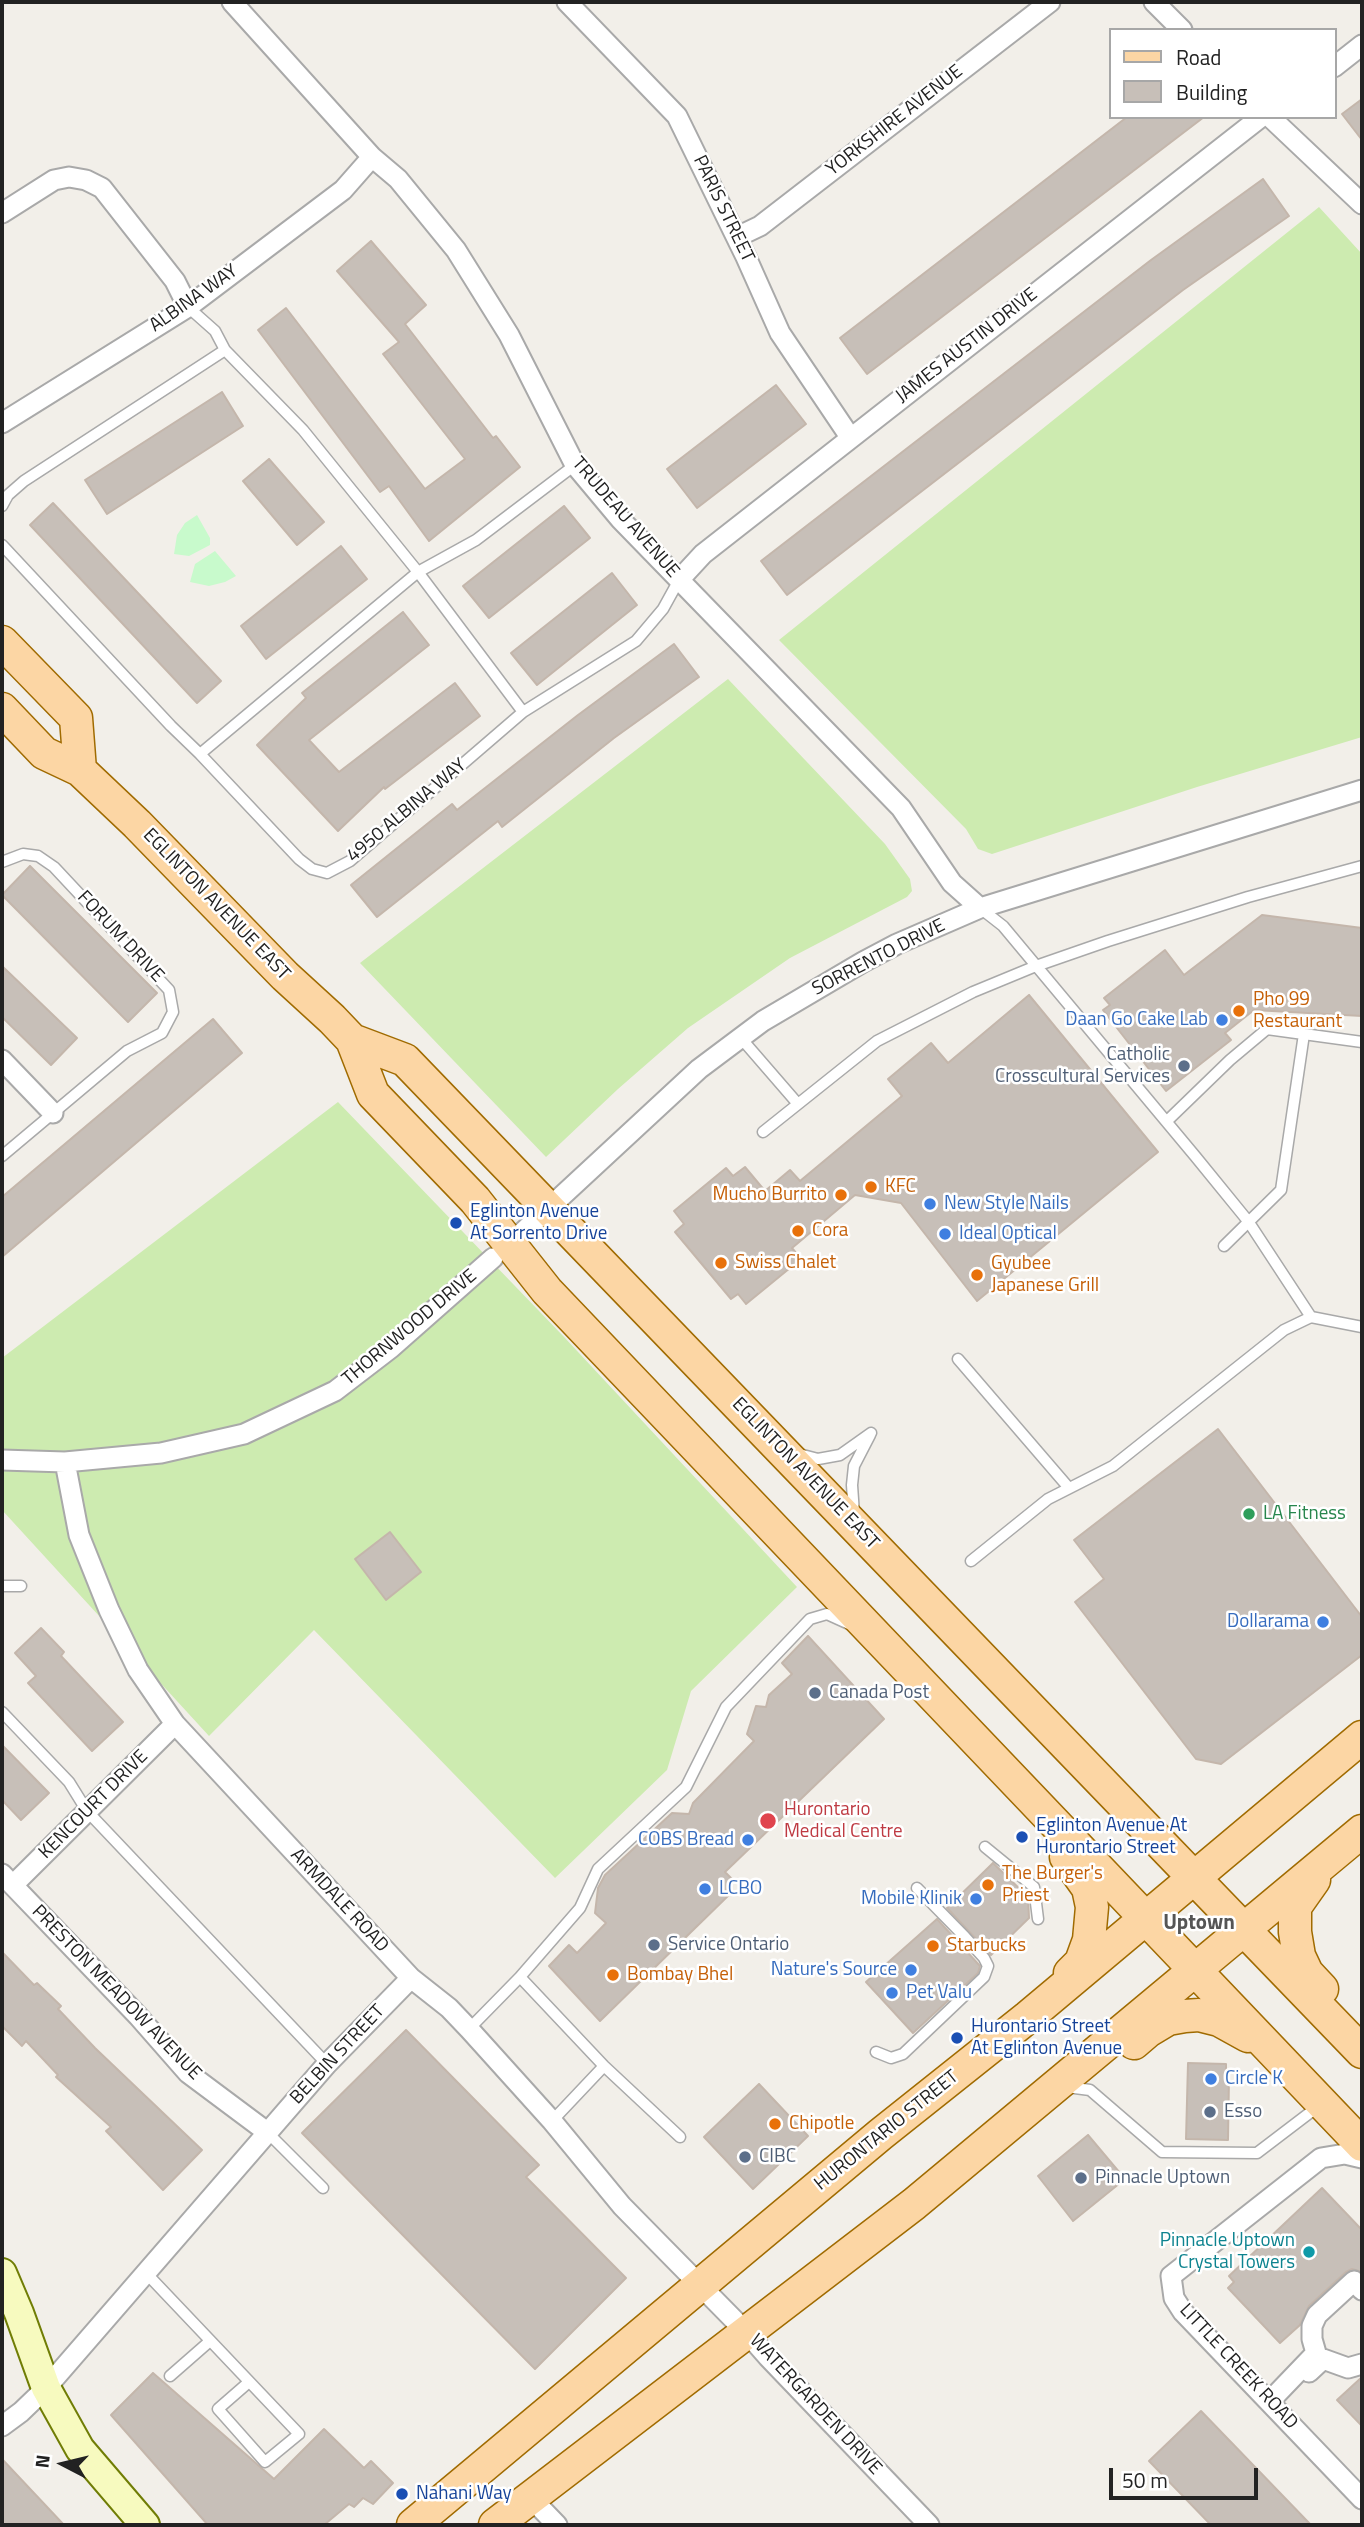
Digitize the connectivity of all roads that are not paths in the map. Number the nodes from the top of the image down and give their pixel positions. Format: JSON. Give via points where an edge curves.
{"nodes":[{"id":1,"x":232,"y":2,"type":"edge"},
{"id":2,"x":567,"y":2,"type":"edge"},
{"id":3,"x":1050,"y":2,"type":"edge"},
{"id":4,"x":1154,"y":2,"type":"edge"},
{"id":5,"x":1180,"y":28,"type":"edge"},
{"id":6,"x":1362,"y":45,"type":"edge"},
{"id":7,"x":1336,"y":65,"type":"edge"},
{"id":8,"x":1258,"y":119,"type":"edge"},
{"id":9,"x":1272,"y":119,"type":"edge"},
{"id":10,"x":372,"y":157,"type":"junction"},
{"id":11,"x":1362,"y":204,"type":"edge"},
{"id":12,"x":2,"y":213,"type":"edge"},
{"id":13,"x":737,"y":237,"type":"junction"},
{"id":14,"x":188,"y":307,"type":"junction"},
{"id":15,"x":225,"y":350,"type":"junction"},
{"id":16,"x":2,"y":423,"type":"edge"},
{"id":17,"x":850,"y":437,"type":"junction"},
{"id":18,"x":575,"y":465,"type":"junction"},
{"id":19,"x":2,"y":506,"type":"edge"},
{"id":20,"x":2,"y":545,"type":"edge"},
{"id":21,"x":418,"y":572,"type":"junction"},
{"id":22,"x":679,"y":580,"type":"junction"},
{"id":23,"x":2,"y":642,"type":"edge"},
{"id":24,"x":2,"y":709,"type":"edge"},
{"id":25,"x":523,"y":712,"type":"junction"},
{"id":26,"x":200,"y":754,"type":"junction"},
{"id":27,"x":80,"y":770,"type":"junction"},
{"id":28,"x":1362,"y":790,"type":"edge"},
{"id":29,"x":2,"y":862,"type":"edge"},
{"id":30,"x":1362,"y":866,"type":"edge"},
{"id":31,"x":980,"y":908,"type":"junction"},
{"id":32,"x":1036,"y":966,"type":"junction"},
{"id":33,"x":1304,"y":1034,"type":"junction"},
{"id":34,"x":740,"y":1037,"type":"junction"},
{"id":35,"x":352,"y":1040,"type":"junction"},
{"id":36,"x":1362,"y":1042,"type":"edge"},
{"id":37,"x":2,"y":1060,"type":"edge"},
{"id":38,"x":798,"y":1104,"type":"junction"},
{"id":39,"x":53,"y":1113,"type":"junction"},
{"id":40,"x":1167,"y":1121,"type":"junction"},
{"id":41,"x":763,"y":1132,"type":"dead end"},
{"id":42,"x":2,"y":1157,"type":"edge"},
{"id":43,"x":548,"y":1209,"type":"junction"},
{"id":44,"x":1248,"y":1221,"type":"junction"},
{"id":45,"x":1224,"y":1246,"type":"dead end"},
{"id":46,"x":501,"y":1251,"type":"junction"},
{"id":47,"x":1311,"y":1317,"type":"junction"},
{"id":48,"x":1362,"y":1327,"type":"edge"},
{"id":49,"x":958,"y":1359,"type":"dead end"},
{"id":50,"x":778,"y":1447,"type":"junction"},
{"id":51,"x":2,"y":1460,"type":"edge"},
{"id":52,"x":65,"y":1462,"type":"junction"},
{"id":53,"x":1069,"y":1489,"type":"junction"},
{"id":54,"x":854,"y":1525,"type":"junction"},
{"id":55,"x":971,"y":1561,"type":"dead end"},
{"id":56,"x":2,"y":1586,"type":"edge"},
{"id":57,"x":21,"y":1586,"type":"dead end"},
{"id":58,"x":874,"y":1635,"type":"junction"},
{"id":59,"x":2,"y":1712,"type":"edge"},
{"id":60,"x":175,"y":1724,"type":"junction"},
{"id":61,"x":1362,"y":1737,"type":"edge"},
{"id":62,"x":1015,"y":1783,"type":"junction"},
{"id":63,"x":87,"y":1811,"type":"junction"},
{"id":64,"x":1356,"y":1836,"type":"edge"},
{"id":65,"x":985,"y":1847,"type":"dead end"},
{"id":66,"x":1195,"y":1878,"type":"junction"},
{"id":67,"x":7,"y":1880,"type":"edge"},
{"id":68,"x":917,"y":1888,"type":"dead end"},
{"id":69,"x":1038,"y":1919,"type":"dead end"},
{"id":70,"x":1145,"y":1919,"type":"junction"},
{"id":71,"x":1244,"y":1929,"type":"junction"},
{"id":72,"x":1194,"y":1970,"type":"junction"},
{"id":73,"x":520,"y":1977,"type":"junction"},
{"id":74,"x":411,"y":1978,"type":"junction"},
{"id":75,"x":1028,"y":2017,"type":"junction"},
{"id":76,"x":469,"y":2029,"type":"junction"},
{"id":77,"x":1362,"y":2030,"type":"edge"},
{"id":78,"x":876,"y":2052,"type":"dead end"},
{"id":79,"x":1273,"y":2052,"type":"junction"},
{"id":80,"x":1362,"y":2052,"type":"edge"},
{"id":81,"x":1089,"y":2057,"type":"junction"},
{"id":82,"x":327,"y":2064,"type":"junction"},
{"id":83,"x":604,"y":2066,"type":"junction"},
{"id":84,"x":1056,"y":2085,"type":"junction"},
{"id":85,"x":1322,"y":2104,"type":"junction"},
{"id":86,"x":552,"y":2121,"type":"junction"},
{"id":87,"x":267,"y":2132,"type":"junction"},
{"id":88,"x":680,"y":2137,"type":"dead end"},
{"id":89,"x":1362,"y":2145,"type":"edge"},
{"id":90,"x":1362,"y":2158,"type":"edge"},
{"id":91,"x":323,"y":2188,"type":"dead end"},
{"id":92,"x":2,"y":2273,"type":"edge"},
{"id":93,"x":147,"y":2274,"type":"junction"},
{"id":94,"x":701,"y":2286,"type":"junction"},
{"id":95,"x":1362,"y":2290,"type":"edge"},
{"id":96,"x":746,"y":2332,"type":"junction"},
{"id":97,"x":211,"y":2341,"type":"junction"},
{"id":98,"x":1362,"y":2364,"type":"edge"},
{"id":99,"x":170,"y":2376,"type":"dead end"},
{"id":100,"x":249,"y":2382,"type":"junction"},
{"id":101,"x":46,"y":2388,"type":"junction"},
{"id":102,"x":1271,"y":2404,"type":"junction"},
{"id":103,"x":2,"y":2426,"type":"edge"},
{"id":104,"x":531,"y":2498,"type":"junction"},
{"id":105,"x":1362,"y":2499,"type":"edge"},
{"id":106,"x":145,"y":2525,"type":"edge"},
{"id":107,"x":413,"y":2525,"type":"edge"},
{"id":108,"x":495,"y":2525,"type":"edge"},
{"id":109,"x":557,"y":2525,"type":"edge"},
{"id":110,"x":929,"y":2525,"type":"edge"}],
"edges":[{"from":1,"to":10,"type":"street","name":"TRUDEAU AVENUE"},
{"from":2,"to":13,"type":"street","name":"PARIS STREET","via":[[677,116]]},
{"from":3,"to":13,"type":"street","name":"YORKSHIRE AVENUE","via":[[760,226]]},
{"from":4,"to":5,"type":"street"},
{"from":6,"to":7,"type":"street"},
{"from":8,"to":17,"type":"street","name":"JAMES AUSTIN DRIVE"},
{"from":9,"to":11,"type":"street"},
{"from":10,"to":14,"type":"street","name":"ALBINA WAY","via":[[343,190]]},
{"from":10,"to":18,"type":"street","name":"TRUDEAU AVENUE","via":[[398,179],[456,250],[509,335]]},
{"from":12,"to":14,"type":"street","via":[[54,180],[69,177],[102,188],[175,281]]},
{"from":13,"to":17,"type":"street","name":"PARIS STREET","via":[[779,332]]},
{"from":14,"to":15,"type":"lane","via":[[215,331]]},
{"from":14,"to":16,"type":"street","name":"ALBINA WAY"},
{"from":15,"to":19,"type":"lane","via":[[24,481]]},
{"from":15,"to":21,"type":"lane","via":[[303,430]]},
{"from":17,"to":22,"type":"street","name":"JAMES AUSTIN DRIVE","via":[[703,554]]},
{"from":18,"to":21,"type":"lane","via":[[476,540]]},
{"from":18,"to":22,"type":"street","name":"TRUDEAU AVENUE"},
{"from":20,"to":26,"type":"lane","name":"4950 ALBINA WAY"},
{"from":21,"to":25,"type":"lane"},
{"from":21,"to":26,"type":"lane"},
{"from":22,"to":25,"type":"lane","name":"4950 ALBINA WAY","via":[[663,609],[636,641]]},
{"from":22,"to":31,"type":"street","name":"TRUDEAU AVENUE","via":[[901,808],[952,883]]},
{"from":23,"to":27,"type":"main road","via":[[76,719]]},
{"from":24,"to":27,"type":"main road","name":"EGLINTON AVENUE EAST","via":[[44,753]]},
{"from":25,"to":26,"type":"lane","name":"4950 ALBINA WAY","via":[[351,861],[327,873],[299,859]]},
{"from":27,"to":35,"type":"main road","name":"EGLINTON AVENUE EAST"},
{"from":28,"to":31,"type":"street","name":"SORRENTO DRIVE"},
{"from":29,"to":39,"type":"lane","name":"FORUM DRIVE","via":[[23,854],[38,856],[54,867],[169,990],[173,1012],[162,1033],[127,1051]]},
{"from":30,"to":32,"type":"lane","via":[[1248,897]]},
{"from":31,"to":32,"type":"lane","via":[[1003,926]]},
{"from":31,"to":34,"type":"street","name":"SORRENTO DRIVE","via":[[863,962]]},
{"from":32,"to":38,"type":"lane","via":[[877,1041]]},
{"from":32,"to":40,"type":"lane"},
{"from":33,"to":36,"type":"lane"},
{"from":33,"to":40,"type":"lane","via":[[1267,1029]]},
{"from":33,"to":44,"type":"lane","via":[[1282,1190]]},
{"from":34,"to":38,"type":"lane"},
{"from":34,"to":43,"type":"street","name":"SORRENTO DRIVE","via":[[674,1090]]},
{"from":35,"to":43,"type":"main road","name":"EGLINTON AVENUE EAST","via":[[405,1060]]},
{"from":35,"to":46,"type":"main road","name":"EGLINTON AVENUE EAST","via":[[373,1094],[475,1200]]},
{"from":37,"to":39,"type":"street"},
{"from":38,"to":41,"type":"lane"},
{"from":39,"to":42,"type":"lane","name":"FORUM DRIVE"},
{"from":40,"to":44,"type":"lane"},
{"from":43,"to":46,"type":"street","name":"SORRENTO DRIVE"},
{"from":43,"to":50,"type":"main road","name":"EGLINTON AVENUE EAST"},
{"from":44,"to":45,"type":"lane"},
{"from":44,"to":47,"type":"lane"},
{"from":46,"to":52,"type":"street","name":"THORNWOOD DRIVE","via":[[335,1391],[244,1434],[160,1453]]},
{"from":46,"to":58,"type":"main road","name":"EGLINTON AVENUE EAST","via":[[547,1291]]},
{"from":47,"to":48,"type":"lane"},
{"from":47,"to":53,"type":"lane","via":[[1284,1330],[1114,1466]]},
{"from":49,"to":53,"type":"lane"},
{"from":50,"to":54,"type":"main road","name":"EGLINTON AVENUE EAST"},
{"from":50,"to":54,"type":"lane","via":[[818,1459],[840,1455],[871,1433],[854,1466]]},
{"from":51,"to":52,"type":"street","name":"THORNWOOD DRIVE"},
{"from":52,"to":60,"type":"street","name":"ARMDALE ROAD","via":[[79,1535],[109,1609],[138,1670]]},
{"from":53,"to":55,"type":"lane","via":[[1048,1499]]},
{"from":54,"to":66,"type":"main road","name":"EGLINTON AVENUE EAST"},
{"from":56,"to":57,"type":"lane"},
{"from":58,"to":62,"type":"main road","name":"EGLINTON AVENUE EAST"},
{"from":58,"to":73,"type":"lane","via":[[827,1614],[810,1619],[726,1707],[686,1787],[598,1868],[580,1908]]},
{"from":59,"to":63,"type":"lane","via":[[69,1782]]},
{"from":60,"to":63,"type":"street","name":"KENCOURT DRIVE"},
{"from":60,"to":74,"type":"street","name":"ARMDALE ROAD"},
{"from":61,"to":66,"type":"main road","name":"HURONTARIO STREET"},
{"from":62,"to":70,"type":"main road","name":"EGLINTON AVENUE EAST"},
{"from":62,"to":75,"type":"main road","via":[[1025,1815],[1073,1864],[1088,1888],[1092,1907],[1089,1940],[1081,1962]]},
{"from":63,"to":67,"type":"street","name":"KENCOURT DRIVE"},
{"from":63,"to":82,"type":"lane"},
{"from":64,"to":71,"type":"main road"},
{"from":64,"to":77,"type":"main road","via":[[1295,1907],[1295,1932],[1307,1973]]},
{"from":65,"to":69,"type":"lane","via":[[1034,1887]]},
{"from":66,"to":70,"type":"main road","name":"HURONTARIO STREET"},
{"from":66,"to":71,"type":"main road","name":"EGLINTON AVENUE EAST"},
{"from":67,"to":87,"type":"street","name":"PRESTON MEADOW AVENUE","via":[[188,2073]]},
{"from":68,"to":78,"type":"lane","via":[[988,1966],[984,1977],[903,2054],[891,2058]]},
{"from":70,"to":72,"type":"main road","name":"EGLINTON AVENUE EAST"},
{"from":70,"to":75,"type":"main road","name":"HURONTARIO STREET"},
{"from":71,"to":72,"type":"main road"},
{"from":71,"to":80,"type":"main road","name":"EGLINTON AVENUE EAST"},
{"from":72,"to":79,"type":"main road","name":"EGLINTON AVENUE EAST"},
{"from":72,"to":81,"type":"main road"},
{"from":73,"to":76,"type":"lane"},
{"from":73,"to":83,"type":"lane"},
{"from":74,"to":76,"type":"street","name":"ARMDALE ROAD"},
{"from":74,"to":82,"type":"street","name":"BELBIN STREET"},
{"from":75,"to":94,"type":"main road","name":"HURONTARIO STREET"},
{"from":76,"to":86,"type":"street","name":"ARMDALE ROAD"},
{"from":79,"to":81,"type":"main road","via":[[1219,2020],[1185,2015],[1148,2031],[1120,2054]]},
{"from":79,"to":85,"type":"main road","name":"EGLINTON AVENUE EAST"},
{"from":81,"to":84,"type":"main road"},
{"from":82,"to":87,"type":"street","name":"BELBIN STREET"},
{"from":83,"to":86,"type":"lane"},
{"from":83,"to":88,"type":"lane"},
{"from":84,"to":85,"type":"lane","via":[[1090,2090],[1162,2152],[1257,2153]]},
{"from":84,"to":96,"type":"main road","via":[[914,2204]]},
{"from":85,"to":89,"type":"main road","name":"EGLINTON AVENUE EAST"},
{"from":86,"to":94,"type":"street","name":"ARMDALE ROAD","via":[[622,2206]]},
{"from":87,"to":91,"type":"lane"},
{"from":87,"to":93,"type":"street","name":"BELBIN STREET"},
{"from":90,"to":102,"type":"street","name":"LITTLE CREEK ROAD","via":[[1345,2154],[1321,2158],[1171,2276],[1174,2298],[1183,2312]]},
{"from":92,"to":101,"type":"street"},
{"from":93,"to":97,"type":"lane"},
{"from":93,"to":101,"type":"street","name":"BELBIN STREET"},
{"from":94,"to":96,"type":"street","name":"WATERGARDEN DRIVE"},
{"from":94,"to":107,"type":"main road","name":"HURONTARIO STREET"},
{"from":95,"to":102,"type":"street","via":[[1353,2281],[1317,2315],[1312,2326],[1316,2353]]},
{"from":96,"to":104,"type":"main road"},
{"from":96,"to":110,"type":"street","name":"WATERGARDEN DRIVE"},
{"from":97,"to":99,"type":"lane"},
{"from":97,"to":100,"type":"lane"},
{"from":98,"to":102,"type":"street","via":[[1348,2368],[1323,2359]]},
{"from":100,"to":100,"type":"lane","via":[[299,2434],[265,2462],[218,2409]]},
{"from":101,"to":103,"type":"street","name":"BELBIN STREET"},
{"from":101,"to":106,"type":"street","via":[[80,2449]]},
{"from":102,"to":105,"type":"street","name":"LITTLE CREEK ROAD"},
{"from":104,"to":108,"type":"main road"},
{"from":104,"to":109,"type":"street"}]}
